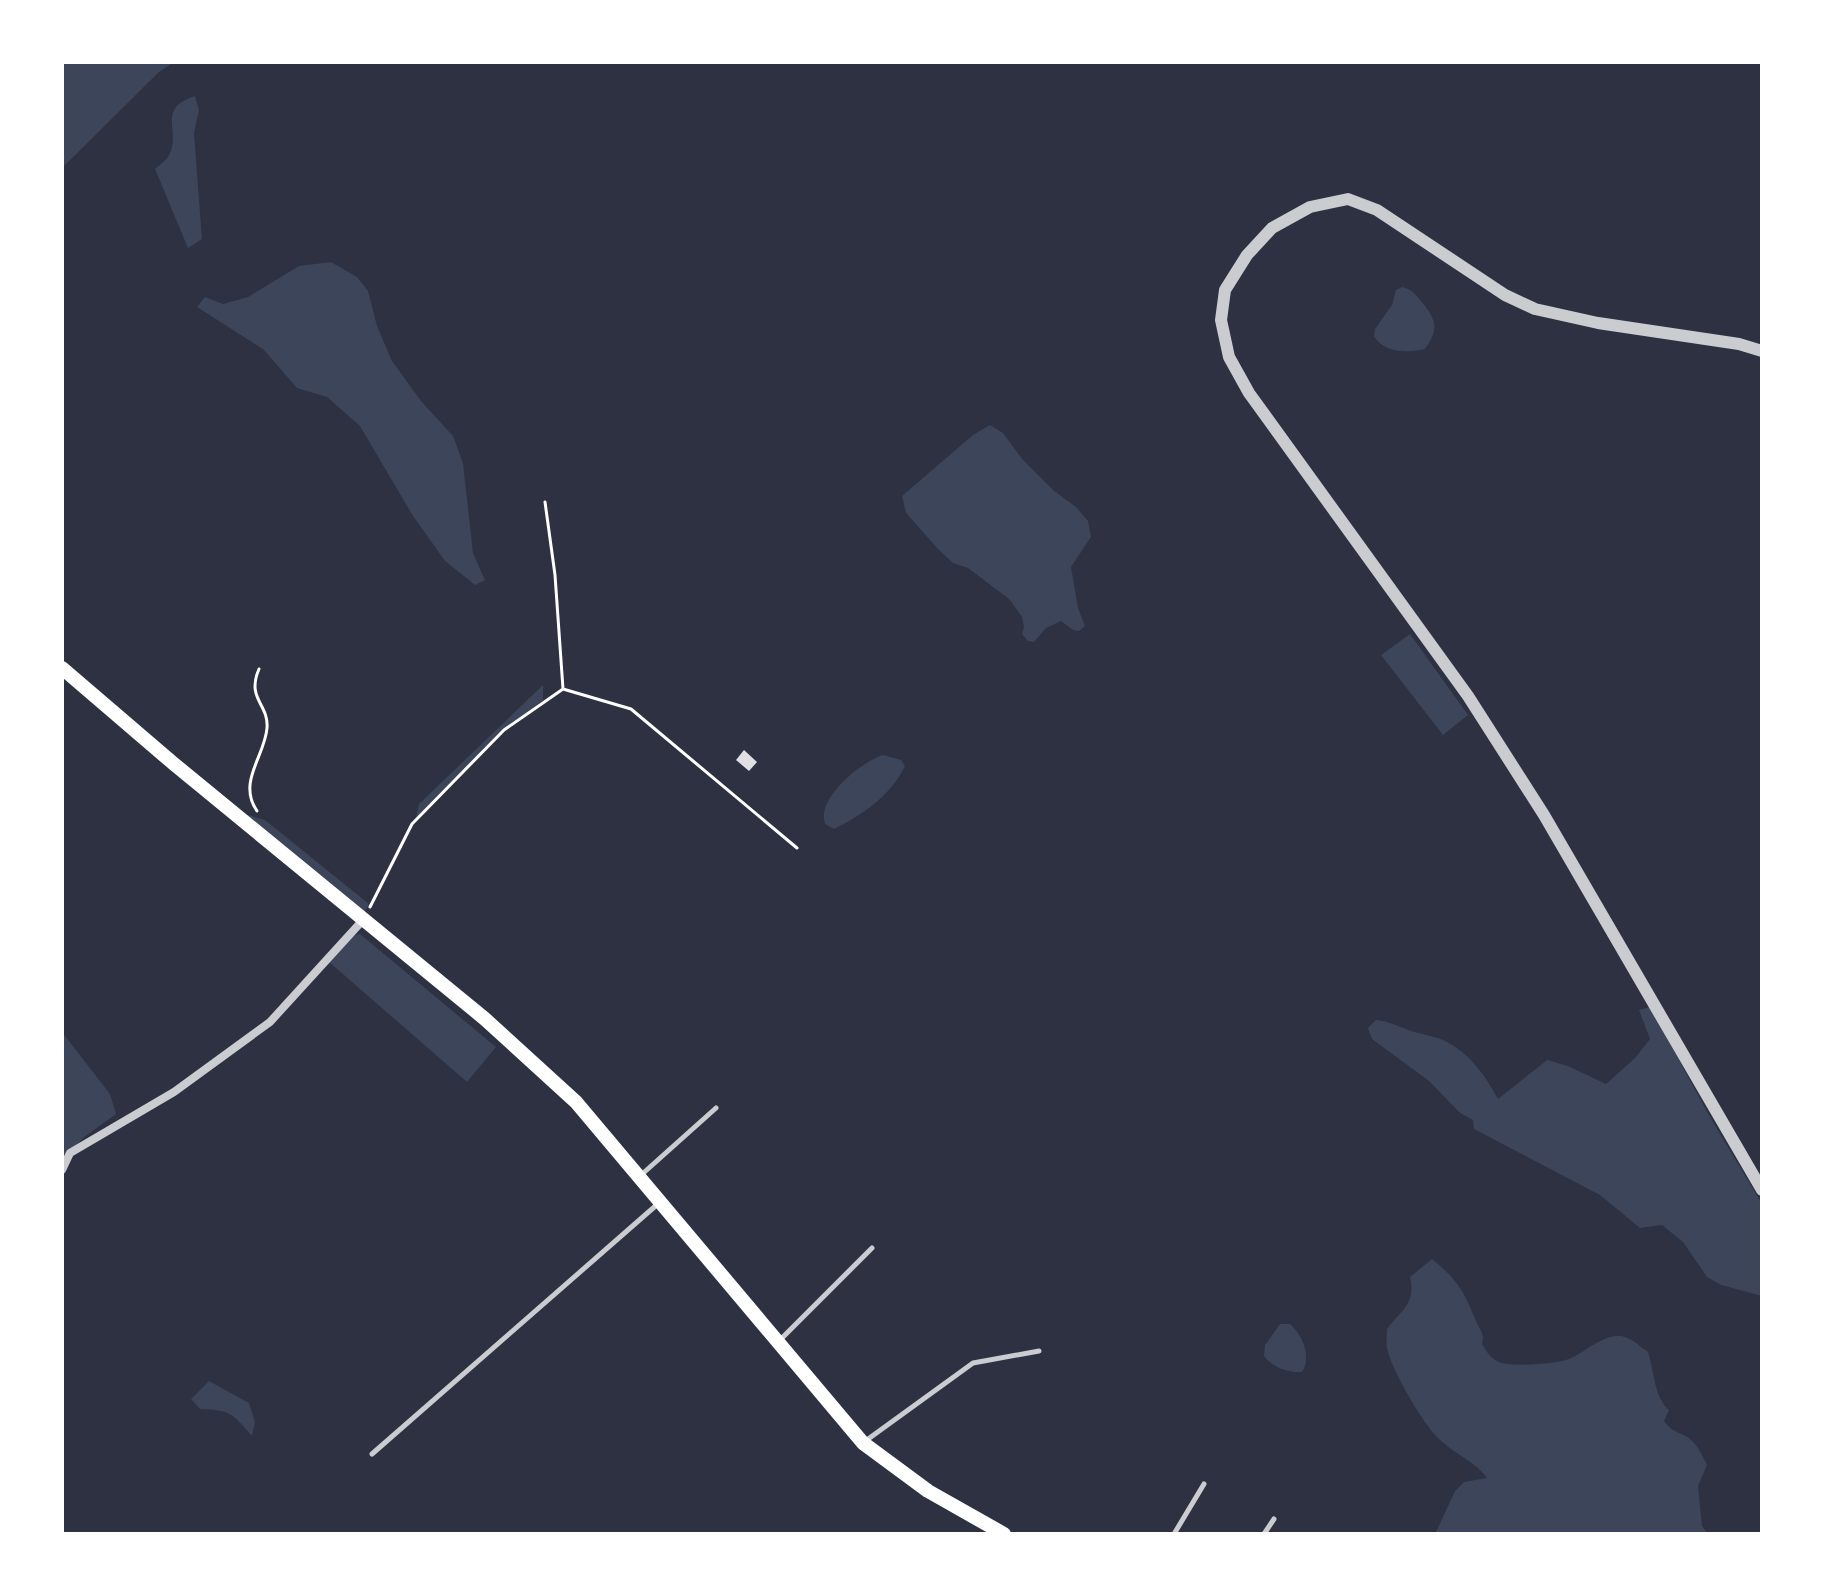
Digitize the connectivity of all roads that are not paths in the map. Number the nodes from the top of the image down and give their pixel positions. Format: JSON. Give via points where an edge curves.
{"nodes":[{"id":1,"x":1762,"y":351,"type":"edge"},
{"id":2,"x":62,"y":668,"type":"edge"},
{"id":3,"x":363,"y":920,"type":"junction"},
{"id":4,"x":716,"y":1108,"type":"dead end"},
{"id":5,"x":62,"y":1170,"type":"edge"},
{"id":6,"x":640,"y":1177,"type":"junction"},
{"id":7,"x":1762,"y":1190,"type":"edge"},
{"id":8,"x":660,"y":1201,"type":"junction"},
{"id":9,"x":872,"y":1248,"type":"dead end"},
{"id":10,"x":779,"y":1341,"type":"junction"},
{"id":11,"x":1039,"y":1351,"type":"dead end"},
{"id":12,"x":863,"y":1443,"type":"junction"},
{"id":13,"x":372,"y":1454,"type":"dead end"},
{"id":14,"x":1204,"y":1484,"type":"dead end"},
{"id":15,"x":1274,"y":1519,"type":"dead end"},
{"id":16,"x":1004,"y":1534,"type":"edge"},
{"id":17,"x":1174,"y":1534,"type":"edge"},
{"id":18,"x":1264,"y":1534,"type":"edge"}],
"edges":[{"from":1,"to":7,"type":"street","via":[[1535,309],[1505,295],[1377,210],[1348,199],[1310,207],[1272,228],[1225,290],[1221,320],[1229,357],[1249,393],[1468,696],[1536,801]]},
{"from":2,"to":3,"type":"main road"},
{"from":3,"to":5,"type":"street","via":[[270,1022],[174,1092],[70,1153]]},
{"from":3,"to":6,"type":"main road","via":[[576,1102]]},
{"from":4,"to":6,"type":"lane"},
{"from":6,"to":8,"type":"main road"},
{"from":8,"to":10,"type":"main road"},
{"from":8,"to":13,"type":"lane"},
{"from":9,"to":10,"type":"lane"},
{"from":10,"to":12,"type":"main road"},
{"from":11,"to":12,"type":"lane","via":[[973,1363]]},
{"from":12,"to":16,"type":"main road","via":[[928,1491]]},
{"from":14,"to":17,"type":"lane"},
{"from":15,"to":18,"type":"lane"}]}
